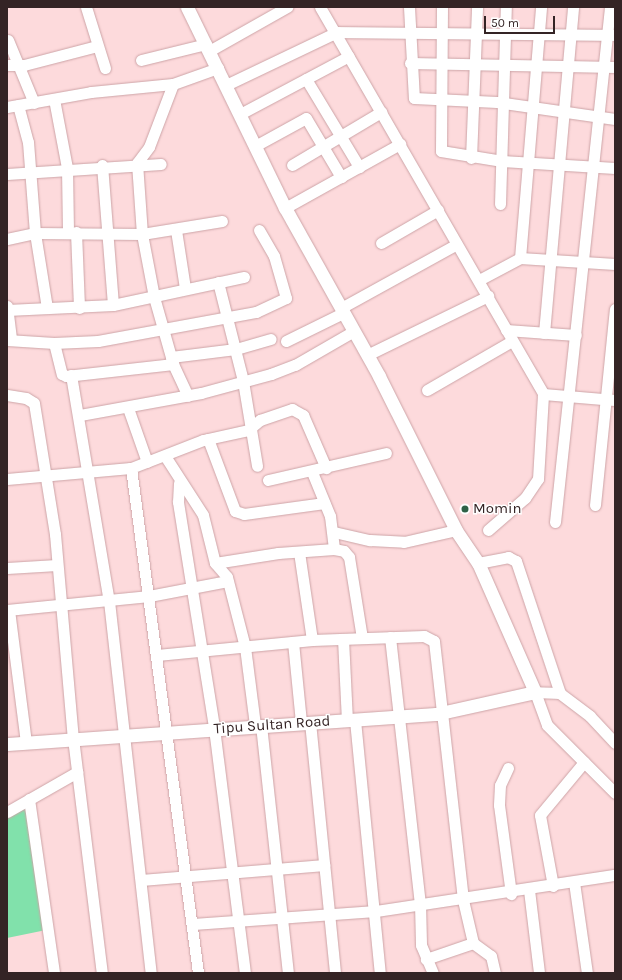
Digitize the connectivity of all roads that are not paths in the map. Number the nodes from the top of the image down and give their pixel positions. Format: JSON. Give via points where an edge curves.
{"nodes":[{"id":1,"x":86,"y":7,"type":"edge"},
{"id":2,"x":187,"y":7,"type":"edge"},
{"id":3,"x":287,"y":7,"type":"edge"},
{"id":4,"x":320,"y":7,"type":"edge"},
{"id":5,"x":409,"y":7,"type":"edge"},
{"id":6,"x":442,"y":7,"type":"edge"},
{"id":7,"x":477,"y":7,"type":"edge"},
{"id":8,"x":506,"y":7,"type":"edge"},
{"id":9,"x":541,"y":7,"type":"edge"},
{"id":10,"x":574,"y":7,"type":"edge"},
{"id":11,"x":610,"y":7,"type":"edge"},
{"id":12,"x":337,"y":32,"type":"junction"},
{"id":13,"x":410,"y":32,"type":"junction"},
{"id":14,"x":441,"y":32,"type":"junction"},
{"id":15,"x":476,"y":33,"type":"junction"},
{"id":16,"x":505,"y":33,"type":"junction"},
{"id":17,"x":538,"y":33,"type":"junction"},
{"id":18,"x":572,"y":33,"type":"junction"},
{"id":19,"x":610,"y":34,"type":"edge"},
{"id":20,"x":8,"y":40,"type":"dead end"},
{"id":21,"x":97,"y":46,"type":"junction"},
{"id":22,"x":207,"y":47,"type":"junction"},
{"id":23,"x":349,"y":56,"type":"junction"},
{"id":24,"x":141,"y":60,"type":"dead end"},
{"id":25,"x":410,"y":63,"type":"junction"},
{"id":26,"x":19,"y":64,"type":"junction"},
{"id":27,"x":7,"y":65,"type":"edge"},
{"id":28,"x":439,"y":65,"type":"junction"},
{"id":29,"x":603,"y":65,"type":"junction"},
{"id":30,"x":475,"y":66,"type":"junction"},
{"id":31,"x":505,"y":66,"type":"junction"},
{"id":32,"x":535,"y":66,"type":"junction"},
{"id":33,"x":569,"y":66,"type":"junction"},
{"id":34,"x":615,"y":67,"type":"edge"},
{"id":35,"x":104,"y":68,"type":"dead end"},
{"id":36,"x":218,"y":68,"type":"junction"},
{"id":37,"x":306,"y":79,"type":"junction"},
{"id":38,"x":173,"y":84,"type":"junction"},
{"id":39,"x":226,"y":85,"type":"junction"},
{"id":40,"x":54,"y":99,"type":"junction"},
{"id":41,"x":439,"y":100,"type":"junction"},
{"id":42,"x":474,"y":102,"type":"junction"},
{"id":43,"x":503,"y":102,"type":"junction"},
{"id":44,"x":34,"y":103,"type":"junction"},
{"id":45,"x":18,"y":106,"type":"junction"},
{"id":46,"x":531,"y":106,"type":"junction"},
{"id":47,"x":7,"y":107,"type":"edge"},
{"id":48,"x":565,"y":111,"type":"junction"},
{"id":49,"x":381,"y":112,"type":"junction"},
{"id":50,"x":240,"y":114,"type":"junction"},
{"id":51,"x":598,"y":115,"type":"junction"},
{"id":52,"x":615,"y":119,"type":"edge"},
{"id":53,"x":342,"y":138,"type":"junction"},
{"id":54,"x":400,"y":144,"type":"junction"},
{"id":55,"x":255,"y":146,"type":"junction"},
{"id":56,"x":322,"y":148,"type":"junction"},
{"id":57,"x":471,"y":158,"type":"junction"},
{"id":58,"x":502,"y":161,"type":"junction"},
{"id":59,"x":137,"y":163,"type":"junction"},
{"id":60,"x":528,"y":163,"type":"junction"},
{"id":61,"x":161,"y":164,"type":"dead end"},
{"id":62,"x":560,"y":164,"type":"junction"},
{"id":63,"x":102,"y":165,"type":"junction"},
{"id":64,"x":292,"y":165,"type":"dead end"},
{"id":65,"x":359,"y":167,"type":"junction"},
{"id":66,"x":592,"y":167,"type":"junction"},
{"id":67,"x":67,"y":168,"type":"junction"},
{"id":68,"x":615,"y":168,"type":"edge"},
{"id":69,"x":30,"y":171,"type":"junction"},
{"id":70,"x":7,"y":174,"type":"edge"},
{"id":71,"x":341,"y":177,"type":"junction"},
{"id":72,"x":500,"y":204,"type":"dead end"},
{"id":73,"x":286,"y":208,"type":"junction"},
{"id":74,"x":438,"y":210,"type":"junction"},
{"id":75,"x":222,"y":221,"type":"dead end"},
{"id":76,"x":176,"y":230,"type":"junction"},
{"id":77,"x":259,"y":230,"type":"dead end"},
{"id":78,"x":35,"y":233,"type":"junction"},
{"id":79,"x":72,"y":233,"type":"junction"},
{"id":80,"x":107,"y":234,"type":"junction"},
{"id":81,"x":142,"y":234,"type":"junction"},
{"id":82,"x":7,"y":239,"type":"edge"},
{"id":83,"x":381,"y":243,"type":"dead end"},
{"id":84,"x":458,"y":244,"type":"junction"},
{"id":85,"x":520,"y":258,"type":"junction"},
{"id":86,"x":551,"y":260,"type":"junction"},
{"id":87,"x":584,"y":262,"type":"junction"},
{"id":88,"x":615,"y":264,"type":"edge"},
{"id":89,"x":244,"y":277,"type":"dead end"},
{"id":90,"x":479,"y":280,"type":"junction"},
{"id":91,"x":218,"y":282,"type":"junction"},
{"id":92,"x":185,"y":288,"type":"junction"},
{"id":93,"x":488,"y":296,"type":"junction"},
{"id":94,"x":154,"y":297,"type":"junction"},
{"id":95,"x":113,"y":304,"type":"junction"},
{"id":96,"x":7,"y":306,"type":"edge"},
{"id":97,"x":47,"y":308,"type":"junction"},
{"id":98,"x":79,"y":308,"type":"junction"},
{"id":99,"x":615,"y":309,"type":"edge"},
{"id":100,"x":7,"y":310,"type":"edge"},
{"id":101,"x":342,"y":310,"type":"junction"},
{"id":102,"x":228,"y":317,"type":"junction"},
{"id":103,"x":162,"y":328,"type":"junction"},
{"id":104,"x":506,"y":330,"type":"junction"},
{"id":105,"x":354,"y":331,"type":"junction"},
{"id":106,"x":544,"y":333,"type":"junction"},
{"id":107,"x":576,"y":335,"type":"junction"},
{"id":108,"x":271,"y":339,"type":"dead end"},
{"id":109,"x":9,"y":340,"type":"edge"},
{"id":110,"x":286,"y":341,"type":"dead end"},
{"id":111,"x":512,"y":341,"type":"junction"},
{"id":112,"x":54,"y":343,"type":"junction"},
{"id":113,"x":236,"y":349,"type":"junction"},
{"id":114,"x":367,"y":355,"type":"junction"},
{"id":115,"x":172,"y":360,"type":"junction"},
{"id":116,"x":71,"y":375,"type":"junction"},
{"id":117,"x":243,"y":381,"type":"junction"},
{"id":118,"x":427,"y":390,"type":"dead end"},
{"id":119,"x":543,"y":394,"type":"junction"},
{"id":120,"x":570,"y":394,"type":"junction"},
{"id":121,"x":7,"y":395,"type":"edge"},
{"id":122,"x":188,"y":396,"type":"junction"},
{"id":123,"x":610,"y":400,"type":"edge"},
{"id":124,"x":128,"y":408,"type":"junction"},
{"id":125,"x":80,"y":415,"type":"junction"},
{"id":126,"x":251,"y":428,"type":"junction"},
{"id":127,"x":208,"y":439,"type":"junction"},
{"id":128,"x":386,"y":453,"type":"dead end"},
{"id":129,"x":165,"y":456,"type":"junction"},
{"id":130,"x":147,"y":462,"type":"junction"},
{"id":131,"x":257,"y":466,"type":"dead end"},
{"id":132,"x":131,"y":468,"type":"junction"},
{"id":133,"x":326,"y":468,"type":"junction"},
{"id":134,"x":90,"y":472,"type":"junction"},
{"id":135,"x":312,"y":472,"type":"junction"},
{"id":136,"x":43,"y":477,"type":"junction"},
{"id":137,"x":7,"y":479,"type":"edge"},
{"id":138,"x":268,"y":480,"type":"dead end"},
{"id":139,"x":179,"y":483,"type":"junction"},
{"id":140,"x":324,"y":503,"type":"junction"},
{"id":141,"x":595,"y":505,"type":"dead end"},
{"id":142,"x":555,"y":522,"type":"dead end"},
{"id":143,"x":456,"y":530,"type":"junction"},
{"id":144,"x":488,"y":530,"type":"dead end"},
{"id":145,"x":334,"y":532,"type":"junction"},
{"id":146,"x":334,"y":549,"type":"junction"},
{"id":147,"x":299,"y":552,"type":"junction"},
{"id":148,"x":215,"y":563,"type":"junction"},
{"id":149,"x":478,"y":563,"type":"junction"},
{"id":150,"x":57,"y":564,"type":"junction"},
{"id":151,"x":7,"y":568,"type":"edge"},
{"id":152,"x":228,"y":581,"type":"junction"},
{"id":153,"x":192,"y":589,"type":"junction"},
{"id":154,"x":149,"y":596,"type":"junction"},
{"id":155,"x":109,"y":601,"type":"junction"},
{"id":156,"x":61,"y":606,"type":"junction"},
{"id":157,"x":8,"y":610,"type":"edge"},
{"id":158,"x":390,"y":637,"type":"junction"},
{"id":159,"x":362,"y":638,"type":"junction"},
{"id":160,"x":343,"y":639,"type":"junction"},
{"id":161,"x":312,"y":640,"type":"junction"},
{"id":162,"x":293,"y":642,"type":"junction"},
{"id":163,"x":245,"y":646,"type":"junction"},
{"id":164,"x":201,"y":651,"type":"junction"},
{"id":165,"x":157,"y":655,"type":"junction"},
{"id":166,"x":535,"y":692,"type":"junction"},
{"id":167,"x":560,"y":693,"type":"junction"},
{"id":168,"x":442,"y":712,"type":"junction"},
{"id":169,"x":397,"y":718,"type":"junction"},
{"id":170,"x":351,"y":720,"type":"junction"},
{"id":171,"x":306,"y":722,"type":"junction"},
{"id":172,"x":258,"y":725,"type":"junction"},
{"id":173,"x":214,"y":728,"type":"junction"},
{"id":174,"x":169,"y":731,"type":"junction"},
{"id":175,"x":125,"y":734,"type":"junction"},
{"id":176,"x":73,"y":738,"type":"junction"},
{"id":177,"x":26,"y":742,"type":"junction"},
{"id":178,"x":615,"y":743,"type":"edge"},
{"id":179,"x":7,"y":744,"type":"edge"},
{"id":180,"x":584,"y":762,"type":"junction"},
{"id":181,"x":508,"y":768,"type":"dead end"},
{"id":182,"x":77,"y":772,"type":"junction"},
{"id":183,"x":615,"y":793,"type":"edge"},
{"id":184,"x":29,"y":799,"type":"junction"},
{"id":185,"x":7,"y":812,"type":"edge"},
{"id":186,"x":324,"y":865,"type":"junction"},
{"id":187,"x":277,"y":868,"type":"junction"},
{"id":188,"x":234,"y":872,"type":"junction"},
{"id":189,"x":615,"y":875,"type":"edge"},
{"id":190,"x":187,"y":876,"type":"junction"},
{"id":191,"x":141,"y":880,"type":"junction"},
{"id":192,"x":574,"y":882,"type":"junction"},
{"id":193,"x":553,"y":886,"type":"junction"},
{"id":194,"x":529,"y":890,"type":"junction"},
{"id":195,"x":511,"y":894,"type":"junction"},
{"id":196,"x":463,"y":900,"type":"junction"},
{"id":197,"x":420,"y":903,"type":"junction"},
{"id":198,"x":376,"y":911,"type":"junction"},
{"id":199,"x":329,"y":915,"type":"junction"},
{"id":200,"x":283,"y":919,"type":"junction"},
{"id":201,"x":240,"y":922,"type":"junction"},
{"id":202,"x":193,"y":924,"type":"junction"},
{"id":203,"x":473,"y":943,"type":"junction"},
{"id":204,"x":426,"y":959,"type":"junction"},
{"id":205,"x":54,"y":973,"type":"edge"},
{"id":206,"x":102,"y":973,"type":"edge"},
{"id":207,"x":151,"y":973,"type":"edge"},
{"id":208,"x":198,"y":973,"type":"edge"},
{"id":209,"x":244,"y":973,"type":"edge"},
{"id":210,"x":288,"y":973,"type":"edge"},
{"id":211,"x":335,"y":973,"type":"edge"},
{"id":212,"x":380,"y":973,"type":"edge"},
{"id":213,"x":433,"y":973,"type":"edge"},
{"id":214,"x":495,"y":973,"type":"edge"},
{"id":215,"x":539,"y":973,"type":"edge"},
{"id":216,"x":588,"y":973,"type":"edge"}],
"edges":[{"from":1,"to":21,"type":"street"},
{"from":2,"to":22,"type":"main road"},
{"from":3,"to":22,"type":"street"},
{"from":4,"to":12,"type":"street"},
{"from":5,"to":13,"type":"street"},
{"from":6,"to":14,"type":"street"},
{"from":7,"to":15,"type":"street"},
{"from":8,"to":16,"type":"street"},
{"from":9,"to":17,"type":"street"},
{"from":10,"to":18,"type":"street"},
{"from":11,"to":19,"type":"street"},
{"from":12,"to":13,"type":"street"},
{"from":12,"to":23,"type":"street"},
{"from":12,"to":39,"type":"street"},
{"from":13,"to":14,"type":"street"},
{"from":13,"to":25,"type":"street"},
{"from":14,"to":15,"type":"street"},
{"from":14,"to":28,"type":"street"},
{"from":15,"to":16,"type":"street"},
{"from":15,"to":30,"type":"street"},
{"from":16,"to":17,"type":"street"},
{"from":16,"to":31,"type":"street"},
{"from":17,"to":18,"type":"street"},
{"from":17,"to":32,"type":"street"},
{"from":18,"to":19,"type":"street"},
{"from":18,"to":33,"type":"street"},
{"from":19,"to":29,"type":"street"},
{"from":20,"to":26,"type":"street"},
{"from":21,"to":26,"type":"street"},
{"from":21,"to":35,"type":"street"},
{"from":22,"to":24,"type":"street"},
{"from":22,"to":36,"type":"main road"},
{"from":23,"to":37,"type":"street"},
{"from":23,"to":49,"type":"street"},
{"from":25,"to":28,"type":"street"},
{"from":25,"to":41,"type":"street","via":[[412,97]]},
{"from":26,"to":27,"type":"street"},
{"from":26,"to":44,"type":"street"},
{"from":28,"to":30,"type":"street"},
{"from":28,"to":41,"type":"street"},
{"from":29,"to":33,"type":"street"},
{"from":29,"to":34,"type":"street"},
{"from":29,"to":51,"type":"street"},
{"from":30,"to":31,"type":"street"},
{"from":30,"to":42,"type":"street"},
{"from":31,"to":32,"type":"street"},
{"from":31,"to":43,"type":"street"},
{"from":32,"to":33,"type":"street"},
{"from":32,"to":46,"type":"street"},
{"from":33,"to":48,"type":"street"},
{"from":36,"to":38,"type":"street"},
{"from":36,"to":39,"type":"main road"},
{"from":37,"to":50,"type":"street"},
{"from":37,"to":53,"type":"street"},
{"from":38,"to":40,"type":"street"},
{"from":38,"to":59,"type":"street","via":[[149,147]]},
{"from":39,"to":50,"type":"main road"},
{"from":40,"to":44,"type":"street"},
{"from":40,"to":67,"type":"street"},
{"from":41,"to":42,"type":"street"},
{"from":41,"to":57,"type":"street","via":[[439,149]]},
{"from":42,"to":43,"type":"street"},
{"from":42,"to":57,"type":"street"},
{"from":43,"to":46,"type":"street"},
{"from":43,"to":58,"type":"street"},
{"from":44,"to":45,"type":"street"},
{"from":45,"to":47,"type":"street"},
{"from":45,"to":69,"type":"street","via":[[28,142]]},
{"from":46,"to":48,"type":"street"},
{"from":46,"to":60,"type":"street"},
{"from":48,"to":51,"type":"street"},
{"from":48,"to":62,"type":"street"},
{"from":49,"to":53,"type":"street"},
{"from":49,"to":54,"type":"street"},
{"from":50,"to":55,"type":"main road"},
{"from":51,"to":52,"type":"street"},
{"from":51,"to":66,"type":"street"},
{"from":53,"to":56,"type":"street"},
{"from":53,"to":65,"type":"street"},
{"from":54,"to":65,"type":"street"},
{"from":54,"to":74,"type":"street"},
{"from":55,"to":56,"type":"street","via":[[306,118]]},
{"from":55,"to":73,"type":"main road"},
{"from":56,"to":64,"type":"street"},
{"from":56,"to":71,"type":"street"},
{"from":57,"to":58,"type":"street"},
{"from":58,"to":60,"type":"street"},
{"from":58,"to":72,"type":"street"},
{"from":59,"to":61,"type":"street"},
{"from":59,"to":63,"type":"street"},
{"from":59,"to":81,"type":"street"},
{"from":60,"to":62,"type":"street"},
{"from":60,"to":85,"type":"street"},
{"from":62,"to":66,"type":"street"},
{"from":62,"to":86,"type":"street"},
{"from":63,"to":67,"type":"street"},
{"from":63,"to":80,"type":"street"},
{"from":65,"to":71,"type":"street"},
{"from":66,"to":68,"type":"street"},
{"from":66,"to":87,"type":"street"},
{"from":67,"to":69,"type":"street"},
{"from":67,"to":79,"type":"street"},
{"from":69,"to":70,"type":"street"},
{"from":69,"to":78,"type":"street"},
{"from":71,"to":73,"type":"street"},
{"from":73,"to":101,"type":"main road"},
{"from":74,"to":83,"type":"street"},
{"from":74,"to":84,"type":"street"},
{"from":75,"to":76,"type":"street"},
{"from":76,"to":81,"type":"street"},
{"from":76,"to":92,"type":"street"},
{"from":77,"to":102,"type":"street","via":[[274,256],[288,296],[256,312]]},
{"from":78,"to":79,"type":"street"},
{"from":78,"to":82,"type":"street"},
{"from":78,"to":97,"type":"street"},
{"from":79,"to":80,"type":"street"},
{"from":79,"to":98,"type":"street"},
{"from":80,"to":81,"type":"street"},
{"from":80,"to":95,"type":"street"},
{"from":81,"to":94,"type":"street"},
{"from":84,"to":90,"type":"street"},
{"from":84,"to":101,"type":"street"},
{"from":85,"to":86,"type":"street"},
{"from":85,"to":90,"type":"street"},
{"from":86,"to":87,"type":"street"},
{"from":86,"to":106,"type":"street"},
{"from":87,"to":88,"type":"street"},
{"from":87,"to":107,"type":"street"},
{"from":89,"to":91,"type":"street"},
{"from":90,"to":93,"type":"street"},
{"from":91,"to":92,"type":"street"},
{"from":91,"to":102,"type":"street"},
{"from":92,"to":94,"type":"street"},
{"from":93,"to":104,"type":"street"},
{"from":93,"to":114,"type":"street"},
{"from":94,"to":95,"type":"street"},
{"from":94,"to":103,"type":"street"},
{"from":95,"to":98,"type":"street"},
{"from":96,"to":100,"type":"street"},
{"from":97,"to":98,"type":"street"},
{"from":97,"to":100,"type":"street"},
{"from":99,"to":123,"type":"street"},
{"from":100,"to":109,"type":"street"},
{"from":101,"to":105,"type":"main road"},
{"from":101,"to":110,"type":"street"},
{"from":102,"to":103,"type":"street"},
{"from":102,"to":113,"type":"street"},
{"from":103,"to":112,"type":"street","via":[[98,341]]},
{"from":103,"to":115,"type":"street"},
{"from":104,"to":106,"type":"street"},
{"from":104,"to":111,"type":"street"},
{"from":105,"to":114,"type":"main road"},
{"from":105,"to":117,"type":"street","via":[[295,365]]},
{"from":106,"to":107,"type":"street"},
{"from":107,"to":120,"type":"street"},
{"from":108,"to":113,"type":"street"},
{"from":109,"to":112,"type":"street"},
{"from":111,"to":118,"type":"street"},
{"from":111,"to":119,"type":"street"},
{"from":112,"to":116,"type":"street","via":[[62,374]]},
{"from":113,"to":115,"type":"street"},
{"from":113,"to":117,"type":"street"},
{"from":114,"to":143,"type":"main road"},
{"from":115,"to":116,"type":"street"},
{"from":115,"to":122,"type":"street"},
{"from":116,"to":125,"type":"street"},
{"from":117,"to":122,"type":"street"},
{"from":117,"to":126,"type":"street"},
{"from":119,"to":120,"type":"street"},
{"from":119,"to":144,"type":"street","via":[[538,479],[525,498]]},
{"from":120,"to":123,"type":"street"},
{"from":120,"to":142,"type":"street"},
{"from":121,"to":136,"type":"street","via":[[26,398],[34,403]]},
{"from":122,"to":124,"type":"street"},
{"from":123,"to":141,"type":"street"},
{"from":124,"to":125,"type":"street"},
{"from":124,"to":130,"type":"street"},
{"from":125,"to":134,"type":"street"},
{"from":126,"to":127,"type":"street"},
{"from":126,"to":131,"type":"street"},
{"from":126,"to":133,"type":"street","via":[[260,420],[299,410]]},
{"from":127,"to":129,"type":"street"},
{"from":127,"to":140,"type":"street","via":[[232,508],[239,512]]},
{"from":128,"to":133,"type":"street"},
{"from":129,"to":130,"type":"street"},
{"from":129,"to":139,"type":"street"},
{"from":130,"to":132,"type":"street"},
{"from":132,"to":134,"type":"street"},
{"from":132,"to":154,"type":"street"},
{"from":133,"to":135,"type":"street"},
{"from":134,"to":136,"type":"street"},
{"from":134,"to":155,"type":"street"},
{"from":135,"to":138,"type":"street"},
{"from":135,"to":140,"type":"street"},
{"from":136,"to":137,"type":"street"},
{"from":136,"to":150,"type":"street"},
{"from":139,"to":148,"type":"street","via":[[203,515]]},
{"from":139,"to":153,"type":"street","via":[[178,502]]},
{"from":140,"to":145,"type":"street"},
{"from":143,"to":145,"type":"street","via":[[404,542],[370,540]]},
{"from":143,"to":149,"type":"main road"},
{"from":145,"to":146,"type":"street"},
{"from":146,"to":147,"type":"street"},
{"from":146,"to":159,"type":"street","via":[[349,557]]},
{"from":147,"to":148,"type":"street"},
{"from":147,"to":161,"type":"street"},
{"from":148,"to":152,"type":"street"},
{"from":149,"to":166,"type":"main road"},
{"from":149,"to":167,"type":"street","via":[[508,557],[516,561]]},
{"from":150,"to":151,"type":"street"},
{"from":150,"to":156,"type":"street"},
{"from":152,"to":153,"type":"street"},
{"from":152,"to":163,"type":"street"},
{"from":153,"to":154,"type":"street"},
{"from":153,"to":164,"type":"street"},
{"from":154,"to":155,"type":"street"},
{"from":154,"to":165,"type":"street"},
{"from":155,"to":156,"type":"street"},
{"from":155,"to":175,"type":"street"},
{"from":156,"to":157,"type":"street"},
{"from":156,"to":176,"type":"street"},
{"from":157,"to":177,"type":"street"},
{"from":158,"to":159,"type":"street"},
{"from":158,"to":168,"type":"street","via":[[424,636],[434,641]]},
{"from":158,"to":169,"type":"street"},
{"from":159,"to":160,"type":"street"},
{"from":160,"to":161,"type":"street"},
{"from":160,"to":170,"type":"street"},
{"from":161,"to":162,"type":"street"},
{"from":162,"to":163,"type":"street"},
{"from":162,"to":171,"type":"street"},
{"from":163,"to":164,"type":"street"},
{"from":163,"to":172,"type":"street"},
{"from":164,"to":165,"type":"street"},
{"from":164,"to":173,"type":"street"},
{"from":165,"to":174,"type":"street"},
{"from":166,"to":167,"type":"street"},
{"from":166,"to":168,"type":"main road","name":"Tipu Sultan Road"},
{"from":166,"to":180,"type":"street","via":[[547,725]]},
{"from":167,"to":178,"type":"street","via":[[590,716]]},
{"from":168,"to":169,"type":"main road","name":"Tipu Sultan Road"},
{"from":168,"to":196,"type":"street"},
{"from":169,"to":170,"type":"main road","name":"Tipu Sultan Road"},
{"from":169,"to":197,"type":"street"},
{"from":170,"to":171,"type":"main road","name":"Tipu Sultan Road"},
{"from":170,"to":198,"type":"street"},
{"from":171,"to":172,"type":"main road","name":"Tipu Sultan Road"},
{"from":171,"to":186,"type":"street"},
{"from":172,"to":173,"type":"main road","name":"Tipu Sultan Road"},
{"from":172,"to":187,"type":"street"},
{"from":173,"to":174,"type":"main road","name":"Tipu Sultan Road"},
{"from":173,"to":188,"type":"street"},
{"from":174,"to":175,"type":"main road","name":"Tipu Sultan Road"},
{"from":174,"to":190,"type":"street"},
{"from":175,"to":176,"type":"main road","name":"Tipu Sultan Road"},
{"from":175,"to":191,"type":"street"},
{"from":176,"to":177,"type":"main road","name":"Tipu Sultan Road"},
{"from":176,"to":182,"type":"street"},
{"from":177,"to":179,"type":"main road","name":"Tipu Sultan Road"},
{"from":180,"to":183,"type":"street"},
{"from":180,"to":193,"type":"street","via":[[540,815]]},
{"from":181,"to":195,"type":"street","via":[[500,785],[499,805]]},
{"from":182,"to":184,"type":"street"},
{"from":182,"to":206,"type":"street"},
{"from":184,"to":185,"type":"street"},
{"from":184,"to":205,"type":"street"},
{"from":186,"to":187,"type":"street"},
{"from":186,"to":199,"type":"street"},
{"from":187,"to":188,"type":"street"},
{"from":187,"to":200,"type":"street"},
{"from":188,"to":190,"type":"street"},
{"from":188,"to":201,"type":"street"},
{"from":189,"to":192,"type":"street"},
{"from":190,"to":191,"type":"street"},
{"from":190,"to":202,"type":"street"},
{"from":191,"to":207,"type":"street"},
{"from":192,"to":193,"type":"street"},
{"from":192,"to":216,"type":"street"},
{"from":193,"to":194,"type":"street"},
{"from":194,"to":195,"type":"street"},
{"from":194,"to":215,"type":"street"},
{"from":195,"to":196,"type":"street"},
{"from":196,"to":197,"type":"street"},
{"from":196,"to":203,"type":"street"},
{"from":197,"to":198,"type":"street"},
{"from":197,"to":204,"type":"street","via":[[421,945]]},
{"from":198,"to":199,"type":"street"},
{"from":198,"to":212,"type":"street"},
{"from":199,"to":200,"type":"street"},
{"from":199,"to":211,"type":"street"},
{"from":200,"to":201,"type":"street"},
{"from":200,"to":210,"type":"street"},
{"from":201,"to":202,"type":"street"},
{"from":201,"to":209,"type":"street"},
{"from":202,"to":208,"type":"street"},
{"from":203,"to":204,"type":"street"},
{"from":203,"to":214,"type":"street","via":[[491,956]]},
{"from":204,"to":213,"type":"street"}]}
